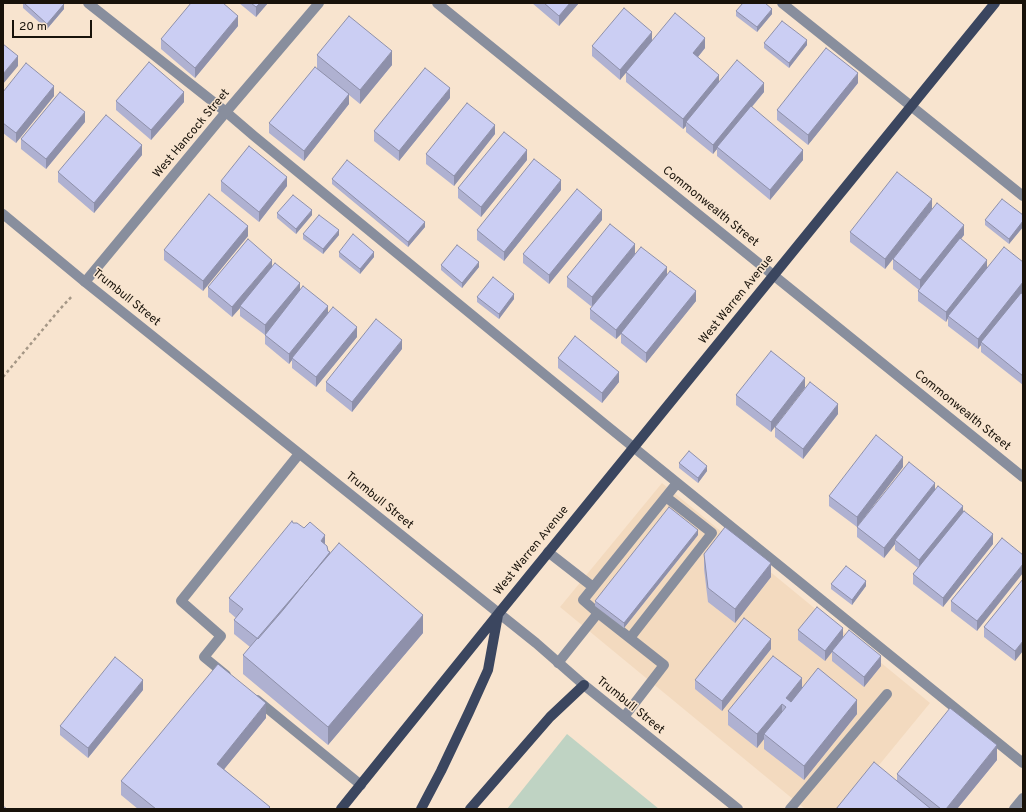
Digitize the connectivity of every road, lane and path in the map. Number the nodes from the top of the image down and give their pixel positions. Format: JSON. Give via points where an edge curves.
{"nodes":[{"id":1,"x":88,"y":3,"type":"edge"},
{"id":2,"x":319,"y":3,"type":"edge"},
{"id":3,"x":437,"y":3,"type":"edge"},
{"id":4,"x":782,"y":3,"type":"edge"},
{"id":5,"x":995,"y":3,"type":"edge"},
{"id":6,"x":911,"y":106,"type":"junction"},
{"id":7,"x":226,"y":112,"type":"junction"},
{"id":8,"x":1023,"y":196,"type":"edge"},
{"id":9,"x":3,"y":214,"type":"edge"},
{"id":10,"x":773,"y":276,"type":"junction"},
{"id":11,"x":85,"y":282,"type":"junction"},
{"id":12,"x":3,"y":377,"type":"edge"},
{"id":13,"x":634,"y":447,"type":"junction"},
{"id":14,"x":299,"y":454,"type":"junction"},
{"id":15,"x":1023,"y":478,"type":"edge"},
{"id":16,"x":677,"y":483,"type":"junction"},
{"id":17,"x":666,"y":497,"type":"junction"},
{"id":18,"x":642,"y":527,"type":"junction"},
{"id":19,"x":651,"y":535,"type":"edge"},
{"id":20,"x":622,"y":550,"type":"junction"},
{"id":21,"x":548,"y":552,"type":"junction"},
{"id":22,"x":680,"y":557,"type":"edge"},
{"id":23,"x":632,"y":559,"type":"edge"},
{"id":24,"x":688,"y":564,"type":"junction"},
{"id":25,"x":605,"y":572,"type":"junction"},
{"id":26,"x":614,"y":581,"type":"edge"},
{"id":27,"x":661,"y":581,"type":"edge"},
{"id":28,"x":593,"y":587,"type":"junction"},
{"id":29,"x":670,"y":588,"type":"junction"},
{"id":30,"x":643,"y":604,"type":"edge"},
{"id":31,"x":652,"y":610,"type":"junction"},
{"id":32,"x":498,"y":613,"type":"junction"},
{"id":33,"x":598,"y":613,"type":"junction"},
{"id":34,"x":630,"y":638,"type":"junction"},
{"id":35,"x":558,"y":663,"type":"junction"},
{"id":36,"x":234,"y":682,"type":"edge"},
{"id":37,"x":584,"y":685,"type":"junction"},
{"id":38,"x":888,"y":694,"type":"dead end"},
{"id":39,"x":252,"y":696,"type":"edge"},
{"id":40,"x":624,"y":717,"type":"junction"},
{"id":41,"x":1023,"y":763,"type":"edge"},
{"id":42,"x":361,"y":785,"type":"junction"},
{"id":43,"x":1023,"y":798,"type":"edge"},
{"id":44,"x":341,"y":809,"type":"edge"},
{"id":45,"x":421,"y":809,"type":"edge"},
{"id":46,"x":470,"y":809,"type":"edge"},
{"id":47,"x":738,"y":809,"type":"edge"},
{"id":48,"x":790,"y":809,"type":"edge"},
{"id":49,"x":1014,"y":809,"type":"edge"}],
"edges":[{"from":1,"to":7,"type":"street"},
{"from":2,"to":7,"type":"street","name":"West Hancock Street"},
{"from":3,"to":10,"type":"street","name":"Commonwealth Street"},
{"from":4,"to":6,"type":"street"},
{"from":5,"to":6,"type":"main road","name":"West Warren Avenue"},
{"from":6,"to":8,"type":"street"},
{"from":6,"to":10,"type":"main road","name":"West Warren Avenue"},
{"from":7,"to":11,"type":"street","name":"West Hancock Street"},
{"from":7,"to":13,"type":"street"},
{"from":9,"to":11,"type":"street","name":"Trumbull Street"},
{"from":10,"to":13,"type":"main road","name":"West Warren Avenue"},
{"from":10,"to":15,"type":"street","name":"Commonwealth Street"},
{"from":11,"to":12,"type":"path"},
{"from":11,"to":14,"type":"street","name":"Trumbull Street"},
{"from":13,"to":16,"type":"street"},
{"from":13,"to":21,"type":"main road","name":"West Warren Avenue"},
{"from":14,"to":32,"type":"street","name":"Trumbull Street"},
{"from":14,"to":36,"type":"street","via":[[181,601],[221,636],[204,657]]},
{"from":16,"to":17,"type":"street"},
{"from":16,"to":41,"type":"street"},
{"from":17,"to":18,"type":"street"},
{"from":17,"to":24,"type":"street","via":[[712,533]]},
{"from":18,"to":19,"type":"street"},
{"from":18,"to":20,"type":"street"},
{"from":20,"to":23,"type":"street"},
{"from":20,"to":25,"type":"street"},
{"from":21,"to":28,"type":"street"},
{"from":21,"to":32,"type":"main road","name":"West Warren Avenue"},
{"from":22,"to":24,"type":"street"},
{"from":24,"to":29,"type":"street"},
{"from":25,"to":26,"type":"street"},
{"from":25,"to":28,"type":"street"},
{"from":27,"to":29,"type":"street"},
{"from":28,"to":33,"type":"street","via":[[583,600]]},
{"from":29,"to":31,"type":"street"},
{"from":30,"to":31,"type":"street"},
{"from":31,"to":34,"type":"street"},
{"from":32,"to":35,"type":"street","name":"Trumbull Street"},
{"from":32,"to":42,"type":"main road","name":"West Warren Avenue"},
{"from":32,"to":45,"type":"main road","name":"West Warren Avenue","via":[[488,670],[470,712]]},
{"from":33,"to":34,"type":"street"},
{"from":33,"to":35,"type":"street"},
{"from":34,"to":40,"type":"street","via":[[664,666]]},
{"from":35,"to":37,"type":"street","name":"Trumbull Street"},
{"from":37,"to":40,"type":"street","name":"Trumbull Street"},
{"from":37,"to":46,"type":"main road","via":[[550,717]]},
{"from":38,"to":48,"type":"street"},
{"from":39,"to":42,"type":"street"},
{"from":40,"to":47,"type":"street","name":"Trumbull Street"},
{"from":42,"to":44,"type":"main road","name":"West Warren Avenue"},
{"from":43,"to":49,"type":"street"}]}
